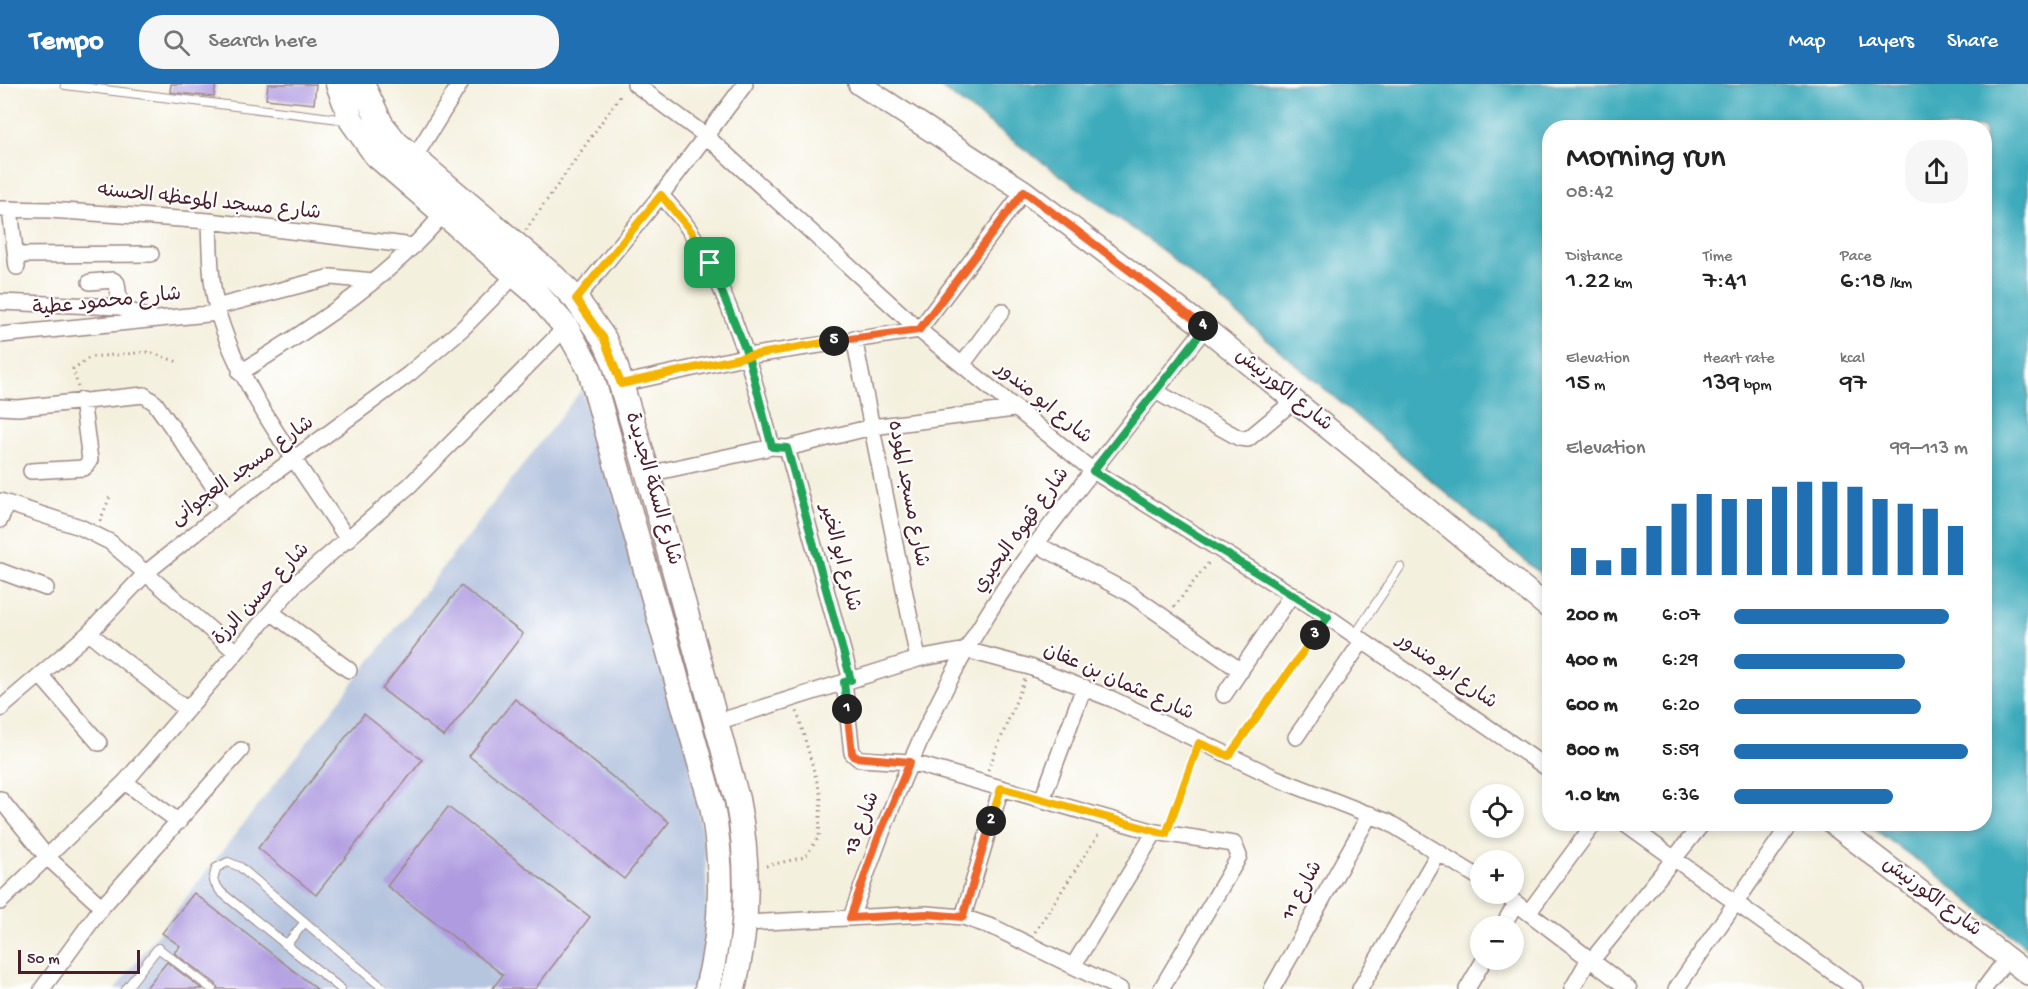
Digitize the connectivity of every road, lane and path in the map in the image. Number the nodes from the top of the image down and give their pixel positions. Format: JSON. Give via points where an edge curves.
{"nodes":[{"id":1,"x":339,"y":84,"type":"edge"},
{"id":2,"x":362,"y":84,"type":"edge"},
{"id":3,"x":460,"y":84,"type":"edge"},
{"id":4,"x":628,"y":84,"type":"edge"},
{"id":5,"x":635,"y":84,"type":"edge"},
{"id":6,"x":745,"y":84,"type":"edge"},
{"id":7,"x":860,"y":84,"type":"edge"},
{"id":8,"x":65,"y":85,"type":"edge"},
{"id":9,"x":352,"y":121,"type":"junction"},
{"id":10,"x":706,"y":136,"type":"junction"},
{"id":11,"x":414,"y":158,"type":"junction"},
{"id":12,"x":1024,"y":191,"type":"junction"},
{"id":13,"x":661,"y":195,"type":"junction"},
{"id":14,"x":5,"y":209,"type":"edge"},
{"id":15,"x":443,"y":214,"type":"junction"},
{"id":16,"x":209,"y":222,"type":"junction"},
{"id":17,"x":517,"y":243,"type":"junction"},
{"id":18,"x":414,"y":246,"type":"junction"},
{"id":19,"x":151,"y":254,"type":"dead end"},
{"id":20,"x":516,"y":274,"type":"junction"},
{"id":21,"x":374,"y":280,"type":"junction"},
{"id":22,"x":90,"y":282,"type":"dead end"},
{"id":23,"x":576,"y":299,"type":"junction"},
{"id":24,"x":0,"y":302,"type":"edge"},
{"id":25,"x":120,"y":308,"type":"junction"},
{"id":26,"x":217,"y":310,"type":"junction"},
{"id":27,"x":1002,"y":311,"type":"dead end"},
{"id":28,"x":152,"y":320,"type":"junction"},
{"id":29,"x":566,"y":327,"type":"junction"},
{"id":30,"x":1205,"y":328,"type":"junction"},
{"id":31,"x":919,"y":330,"type":"junction"},
{"id":32,"x":0,"y":335,"type":"edge"},
{"id":33,"x":854,"y":338,"type":"junction"},
{"id":34,"x":748,"y":356,"type":"junction"},
{"id":35,"x":178,"y":362,"type":"dead end"},
{"id":36,"x":962,"y":365,"type":"junction"},
{"id":37,"x":240,"y":373,"type":"junction"},
{"id":38,"x":621,"y":384,"type":"junction"},
{"id":39,"x":1155,"y":391,"type":"junction"},
{"id":40,"x":82,"y":400,"type":"junction"},
{"id":41,"x":1295,"y":400,"type":"junction"},
{"id":42,"x":0,"y":407,"type":"edge"},
{"id":43,"x":1014,"y":409,"type":"junction"},
{"id":44,"x":872,"y":428,"type":"junction"},
{"id":45,"x":780,"y":447,"type":"junction"},
{"id":46,"x":296,"y":460,"type":"junction"},
{"id":47,"x":31,"y":471,"type":"dead end"},
{"id":48,"x":1093,"y":471,"type":"junction"},
{"id":49,"x":648,"y":474,"type":"junction"},
{"id":50,"x":111,"y":494,"type":"dead end"},
{"id":51,"x":4,"y":502,"type":"edge"},
{"id":52,"x":228,"y":507,"type":"junction"},
{"id":53,"x":0,"y":520,"type":"edge"},
{"id":54,"x":95,"y":534,"type":"junction"},
{"id":55,"x":348,"y":540,"type":"junction"},
{"id":56,"x":1036,"y":544,"type":"junction"},
{"id":57,"x":1219,"y":550,"type":"junction"},
{"id":58,"x":1400,"y":567,"type":"dead end"},
{"id":59,"x":0,"y":571,"type":"edge"},
{"id":60,"x":147,"y":572,"type":"junction"},
{"id":61,"x":46,"y":588,"type":"dead end"},
{"id":62,"x":1292,"y":594,"type":"junction"},
{"id":63,"x":1542,"y":602,"type":"edge"},
{"id":64,"x":271,"y":612,"type":"junction"},
{"id":65,"x":1328,"y":617,"type":"junction"},
{"id":66,"x":1165,"y":618,"type":"junction"},
{"id":67,"x":89,"y":633,"type":"junction"},
{"id":68,"x":1359,"y":638,"type":"junction"},
{"id":69,"x":966,"y":650,"type":"junction"},
{"id":70,"x":236,"y":652,"type":"junction"},
{"id":71,"x":918,"y":659,"type":"junction"},
{"id":72,"x":1030,"y":667,"type":"junction"},
{"id":73,"x":349,"y":670,"type":"dead end"},
{"id":74,"x":1241,"y":671,"type":"junction"},
{"id":75,"x":41,"y":676,"type":"junction"},
{"id":76,"x":848,"y":681,"type":"junction"},
{"id":77,"x":1084,"y":687,"type":"junction"},
{"id":78,"x":1224,"y":695,"type":"dead end"},
{"id":79,"x":793,"y":697,"type":"junction"},
{"id":80,"x":0,"y":709,"type":"edge"},
{"id":81,"x":187,"y":710,"type":"junction"},
{"id":82,"x":717,"y":722,"type":"junction"},
{"id":83,"x":1296,"y":737,"type":"dead end"},
{"id":84,"x":99,"y":743,"type":"dead end"},
{"id":85,"x":1199,"y":743,"type":"junction"},
{"id":86,"x":241,"y":750,"type":"dead end"},
{"id":87,"x":1229,"y":756,"type":"junction"},
{"id":88,"x":910,"y":762,"type":"junction"},
{"id":89,"x":1542,"y":764,"type":"edge"},
{"id":90,"x":125,"y":782,"type":"junction"},
{"id":91,"x":984,"y":783,"type":"junction"},
{"id":92,"x":1001,"y":788,"type":"junction"},
{"id":93,"x":0,"y":799,"type":"edge"},
{"id":94,"x":1042,"y":800,"type":"junction"},
{"id":95,"x":1370,"y":814,"type":"junction"},
{"id":96,"x":1109,"y":818,"type":"junction"},
{"id":97,"x":179,"y":822,"type":"junction"},
{"id":98,"x":1587,"y":831,"type":"edge"},
{"id":99,"x":1636,"y":831,"type":"edge"},
{"id":100,"x":1696,"y":831,"type":"edge"},
{"id":101,"x":1785,"y":831,"type":"edge"},
{"id":102,"x":1842,"y":831,"type":"edge"},
{"id":103,"x":1160,"y":833,"type":"junction"},
{"id":104,"x":1439,"y":852,"type":"junction"},
{"id":105,"x":47,"y":857,"type":"junction"},
{"id":106,"x":1674,"y":858,"type":"junction"},
{"id":107,"x":747,"y":871,"type":"junction"},
{"id":108,"x":1470,"y":872,"type":"edge"},
{"id":109,"x":1524,"y":895,"type":"edge"},
{"id":110,"x":1,"y":899,"type":"edge"},
{"id":111,"x":1735,"y":901,"type":"junction"},
{"id":112,"x":1517,"y":904,"type":"edge"},
{"id":113,"x":102,"y":907,"type":"junction"},
{"id":114,"x":963,"y":917,"type":"junction"},
{"id":115,"x":850,"y":918,"type":"junction"},
{"id":116,"x":305,"y":922,"type":"junction"},
{"id":117,"x":745,"y":923,"type":"junction"},
{"id":118,"x":1027,"y":944,"type":"junction"},
{"id":119,"x":286,"y":945,"type":"junction"},
{"id":120,"x":2008,"y":957,"type":"junction"},
{"id":121,"x":1591,"y":959,"type":"junction"},
{"id":122,"x":1073,"y":966,"type":"junction"},
{"id":123,"x":1478,"y":970,"type":"edge"},
{"id":124,"x":2028,"y":974,"type":"edge"},
{"id":125,"x":42,"y":989,"type":"edge"},
{"id":126,"x":126,"y":989,"type":"edge"},
{"id":127,"x":212,"y":989,"type":"edge"},
{"id":128,"x":341,"y":989,"type":"edge"},
{"id":129,"x":384,"y":989,"type":"edge"},
{"id":130,"x":707,"y":989,"type":"edge"},
{"id":131,"x":733,"y":989,"type":"edge"},
{"id":132,"x":1120,"y":989,"type":"edge"},
{"id":133,"x":1161,"y":989,"type":"edge"},
{"id":134,"x":1272,"y":989,"type":"edge"},
{"id":135,"x":1360,"y":989,"type":"edge"},
{"id":136,"x":1467,"y":989,"type":"edge"},
{"id":137,"x":1572,"y":989,"type":"edge"},
{"id":138,"x":1629,"y":989,"type":"edge"},
{"id":139,"x":1676,"y":989,"type":"edge"},
{"id":140,"x":1856,"y":989,"type":"edge"},
{"id":141,"x":1984,"y":989,"type":"edge"}],
"edges":[{"from":1,"to":9,"type":"main road","name":"شارع السكة الجديدة"},
{"from":2,"to":11,"type":"main road","name":"شارع السكة الجديدة","via":[[381,124]]},
{"from":3,"to":11,"type":"street"},
{"from":4,"to":17,"type":"path"},
{"from":5,"to":10,"type":"street","name":"شارع ابو مندور"},
{"from":6,"to":10,"type":"street"},
{"from":7,"to":12,"type":"main road","name":"شارع الكورنيش"},
{"from":8,"to":9,"type":"lane"},
{"from":9,"to":15,"type":"main road","name":"شارع السكة الجديدة","via":[[376,155]]},
{"from":10,"to":13,"type":"street"},
{"from":10,"to":31,"type":"street","name":"شارع ابو مندور"},
{"from":11,"to":17,"type":"main road","name":"شارع السكة الجديدة"},
{"from":12,"to":30,"type":"main road","name":"شارع الكورنيش"},
{"from":12,"to":31,"type":"street"},
{"from":13,"to":23,"type":"street"},
{"from":13,"to":34,"type":"street","name":"شارع ابو الخير","via":[[691,231],[710,263]]},
{"from":14,"to":16,"type":"street","name":"شارع مسجد الموعظه الحسنه"},
{"from":14,"to":19,"type":"street","via":[[16,261]]},
{"from":15,"to":18,"type":"street"},
{"from":15,"to":20,"type":"main road","name":"شارع السكة الجديدة"},
{"from":16,"to":18,"type":"street","name":"شارع مسجد الموعظه الحسنه"},
{"from":16,"to":26,"type":"street"},
{"from":17,"to":23,"type":"main road","name":"شارع السكة الجديدة"},
{"from":18,"to":21,"type":"street"},
{"from":20,"to":29,"type":"main road","name":"شارع السكة الجديدة"},
{"from":20,"to":46,"type":"street","name":"شارع مسجد العجوانى","via":[[463,328],[409,374]]},
{"from":21,"to":26,"type":"street","name":"شارع محمود عطية","via":[[332,277]]},
{"from":21,"to":37,"type":"street","via":[[303,333]]},
{"from":22,"to":25,"type":"street","via":[[117,283]]},
{"from":23,"to":38,"type":"main road","name":"شارع السكة الجديدة","via":[[604,339]]},
{"from":24,"to":25,"type":"street"},
{"from":25,"to":28,"type":"street"},
{"from":26,"to":28,"type":"street","name":"شارع محمود عطية"},
{"from":26,"to":37,"type":"street"},
{"from":27,"to":36,"type":"street"},
{"from":28,"to":32,"type":"street","name":"شارع محمود عطية"},
{"from":29,"to":55,"type":"street","name":"شارع حسن الرزة","via":[[410,485]]},
{"from":29,"to":130,"type":"main road","name":"شارع السكة الجديدة","via":[[599,393],[712,806],[720,858],[721,902]]},
{"from":30,"to":39,"type":"street","name":"شارع قهوه البحيري"},
{"from":30,"to":41,"type":"main road","name":"شارع الكورنيش"},
{"from":31,"to":33,"type":"street"},
{"from":31,"to":36,"type":"street","name":"شارع ابو مندور"},
{"from":33,"to":34,"type":"street"},
{"from":33,"to":44,"type":"street","name":"شارع مسجد الموده"},
{"from":34,"to":38,"type":"street"},
{"from":34,"to":45,"type":"street","name":"شارع ابو الخير"},
{"from":35,"to":40,"type":"path","via":[[149,352],[90,357],[73,369]]},
{"from":36,"to":43,"type":"street","name":"شارع ابو مندور"},
{"from":37,"to":46,"type":"street"},
{"from":38,"to":49,"type":"main road","name":"شارع السكة الجديدة"},
{"from":39,"to":41,"type":"street","via":[[1239,438],[1248,439]]},
{"from":39,"to":48,"type":"street","name":"شارع قهوه البحيري"},
{"from":40,"to":42,"type":"street"},
{"from":40,"to":47,"type":"street","via":[[88,465]]},
{"from":40,"to":52,"type":"street","via":[[138,394],[150,398]]},
{"from":41,"to":63,"type":"main road","name":"شارع الكورنيش"},
{"from":43,"to":44,"type":"street"},
{"from":43,"to":48,"type":"street","name":"شارع ابو مندور"},
{"from":44,"to":45,"type":"street"},
{"from":44,"to":71,"type":"street","name":"شارع مسجد الموده"},
{"from":45,"to":49,"type":"street"},
{"from":45,"to":76,"type":"street","name":"شارع ابو الخير"},
{"from":46,"to":52,"type":"street","name":"شارع مسجد العجوانى"},
{"from":46,"to":55,"type":"street"},
{"from":48,"to":56,"type":"street","name":"شارع قهوه البحيري"},
{"from":48,"to":57,"type":"street","name":"شارع ابو مندور"},
{"from":49,"to":82,"type":"main road","name":"شارع السكة الجديدة"},
{"from":50,"to":54,"type":"path"},
{"from":51,"to":53,"type":"street"},
{"from":51,"to":54,"type":"street"},
{"from":52,"to":60,"type":"street","name":"شارع مسجد العجوانى"},
{"from":54,"to":60,"type":"street"},
{"from":55,"to":64,"type":"street","name":"شارع حسن الرزة","via":[[294,585]]},
{"from":56,"to":66,"type":"street","via":[[1129,593]]},
{"from":56,"to":69,"type":"street","name":"شارع قهوه البحيري"},
{"from":57,"to":62,"type":"street","name":"شارع ابو مندور"},
{"from":57,"to":66,"type":"path"},
{"from":58,"to":68,"type":"lane"},
{"from":59,"to":61,"type":"street"},
{"from":60,"to":67,"type":"street","name":"شارع مسجد العجوانى"},
{"from":60,"to":70,"type":"street"},
{"from":62,"to":65,"type":"street","name":"شارع ابو مندور"},
{"from":62,"to":74,"type":"street"},
{"from":64,"to":70,"type":"street","name":"شارع حسن الرزة"},
{"from":64,"to":73,"type":"street"},
{"from":65,"to":68,"type":"street","name":"شارع ابو مندور"},
{"from":65,"to":87,"type":"path"},
{"from":66,"to":74,"type":"street"},
{"from":67,"to":75,"type":"street","name":"شارع مسجد العجوانى"},
{"from":67,"to":81,"type":"street"},
{"from":68,"to":83,"type":"street"},
{"from":68,"to":89,"type":"street","name":"شارع ابو مندور"},
{"from":69,"to":71,"type":"street","name":"شارع عثمان بن عفان"},
{"from":69,"to":72,"type":"street","name":"شارع عثمان بن عفان"},
{"from":69,"to":88,"type":"street","name":"شارع 13"},
{"from":70,"to":81,"type":"street","name":"شارع حسن الرزة"},
{"from":71,"to":76,"type":"street","name":"شارع عثمان بن عفان"},
{"from":72,"to":77,"type":"street","name":"شارع عثمان بن عفان"},
{"from":72,"to":91,"type":"path"},
{"from":74,"to":78,"type":"street"},
{"from":75,"to":80,"type":"street","name":"شارع مسجد العجوانى"},
{"from":75,"to":84,"type":"street"},
{"from":76,"to":79,"type":"street","name":"شارع عثمان بن عفان"},
{"from":76,"to":88,"type":"street","name":"شارع ابو الخير","via":[[855,757]]},
{"from":77,"to":85,"type":"street","name":"شارع عثمان بن عفان"},
{"from":77,"to":94,"type":"street"},
{"from":79,"to":82,"type":"street","name":"شارع عثمان بن عفان"},
{"from":79,"to":107,"type":"path","via":[[821,796],[819,837],[805,857]]},
{"from":81,"to":90,"type":"street","name":"شارع حسن الرزة"},
{"from":82,"to":107,"type":"main road","name":"شارع السكة الجديدة","via":[[737,799]]},
{"from":85,"to":87,"type":"street","name":"شارع عثمان بن عفان"},
{"from":85,"to":103,"type":"path"},
{"from":86,"to":97,"type":"street"},
{"from":87,"to":95,"type":"street","name":"شارع عثمان بن عفان"},
{"from":88,"to":91,"type":"street"},
{"from":88,"to":115,"type":"street","name":"شارع 13"},
{"from":90,"to":97,"type":"street"},
{"from":90,"to":105,"type":"street","name":"شارع حسن الرزة"},
{"from":91,"to":92,"type":"street"},
{"from":92,"to":94,"type":"street"},
{"from":92,"to":114,"type":"street"},
{"from":93,"to":105,"type":"street"},
{"from":94,"to":96,"type":"street"},
{"from":95,"to":104,"type":"street","name":"شارع عثمان بن عفان"},
{"from":95,"to":134,"type":"street","name":"شارع 11"},
{"from":96,"to":103,"type":"street"},
{"from":96,"to":118,"type":"path"},
{"from":97,"to":113,"type":"street"},
{"from":98,"to":109,"type":"street"},
{"from":99,"to":106,"type":"street"},
{"from":100,"to":106,"type":"street"},
{"from":101,"to":111,"type":"street"},
{"from":102,"to":120,"type":"main road","name":"شارع الكورنيش"},
{"from":103,"to":122,"type":"street"},
{"from":103,"to":133,"type":"street","via":[[1228,841],[1238,849],[1236,862]]},
{"from":104,"to":108,"type":"street","name":"شارع عثمان بن عفان"},
{"from":104,"to":135,"type":"street"},
{"from":105,"to":110,"type":"street","name":"شارع حسن الرزة"},
{"from":105,"to":113,"type":"street"},
{"from":106,"to":111,"type":"street"},
{"from":106,"to":121,"type":"street"},
{"from":107,"to":117,"type":"main road","name":"شارع السكة الجديدة"},
{"from":111,"to":139,"type":"street"},
{"from":111,"to":140,"type":"street"},
{"from":112,"to":121,"type":"street"},
{"from":113,"to":125,"type":"street"},
{"from":114,"to":115,"type":"street","via":[[927,914]]},
{"from":114,"to":118,"type":"street"},
{"from":115,"to":117,"type":"street"},
{"from":116,"to":119,"type":"lane"},
{"from":116,"to":119,"type":"lane","via":[[240,867],[228,862],[216,868],[213,881],[221,892]]},
{"from":116,"to":129,"type":"lane"},
{"from":117,"to":131,"type":"main road","name":"شارع السكة الجديدة"},
{"from":118,"to":122,"type":"street"},
{"from":119,"to":128,"type":"lane"},
{"from":120,"to":124,"type":"main road","name":"شارع الكورنيش"},
{"from":120,"to":141,"type":"street"},
{"from":121,"to":137,"type":"street"},
{"from":121,"to":138,"type":"street"},
{"from":122,"to":132,"type":"street"},
{"from":123,"to":136,"type":"street"},
{"from":126,"to":127,"type":"lane","via":[[158,948]]}]}
